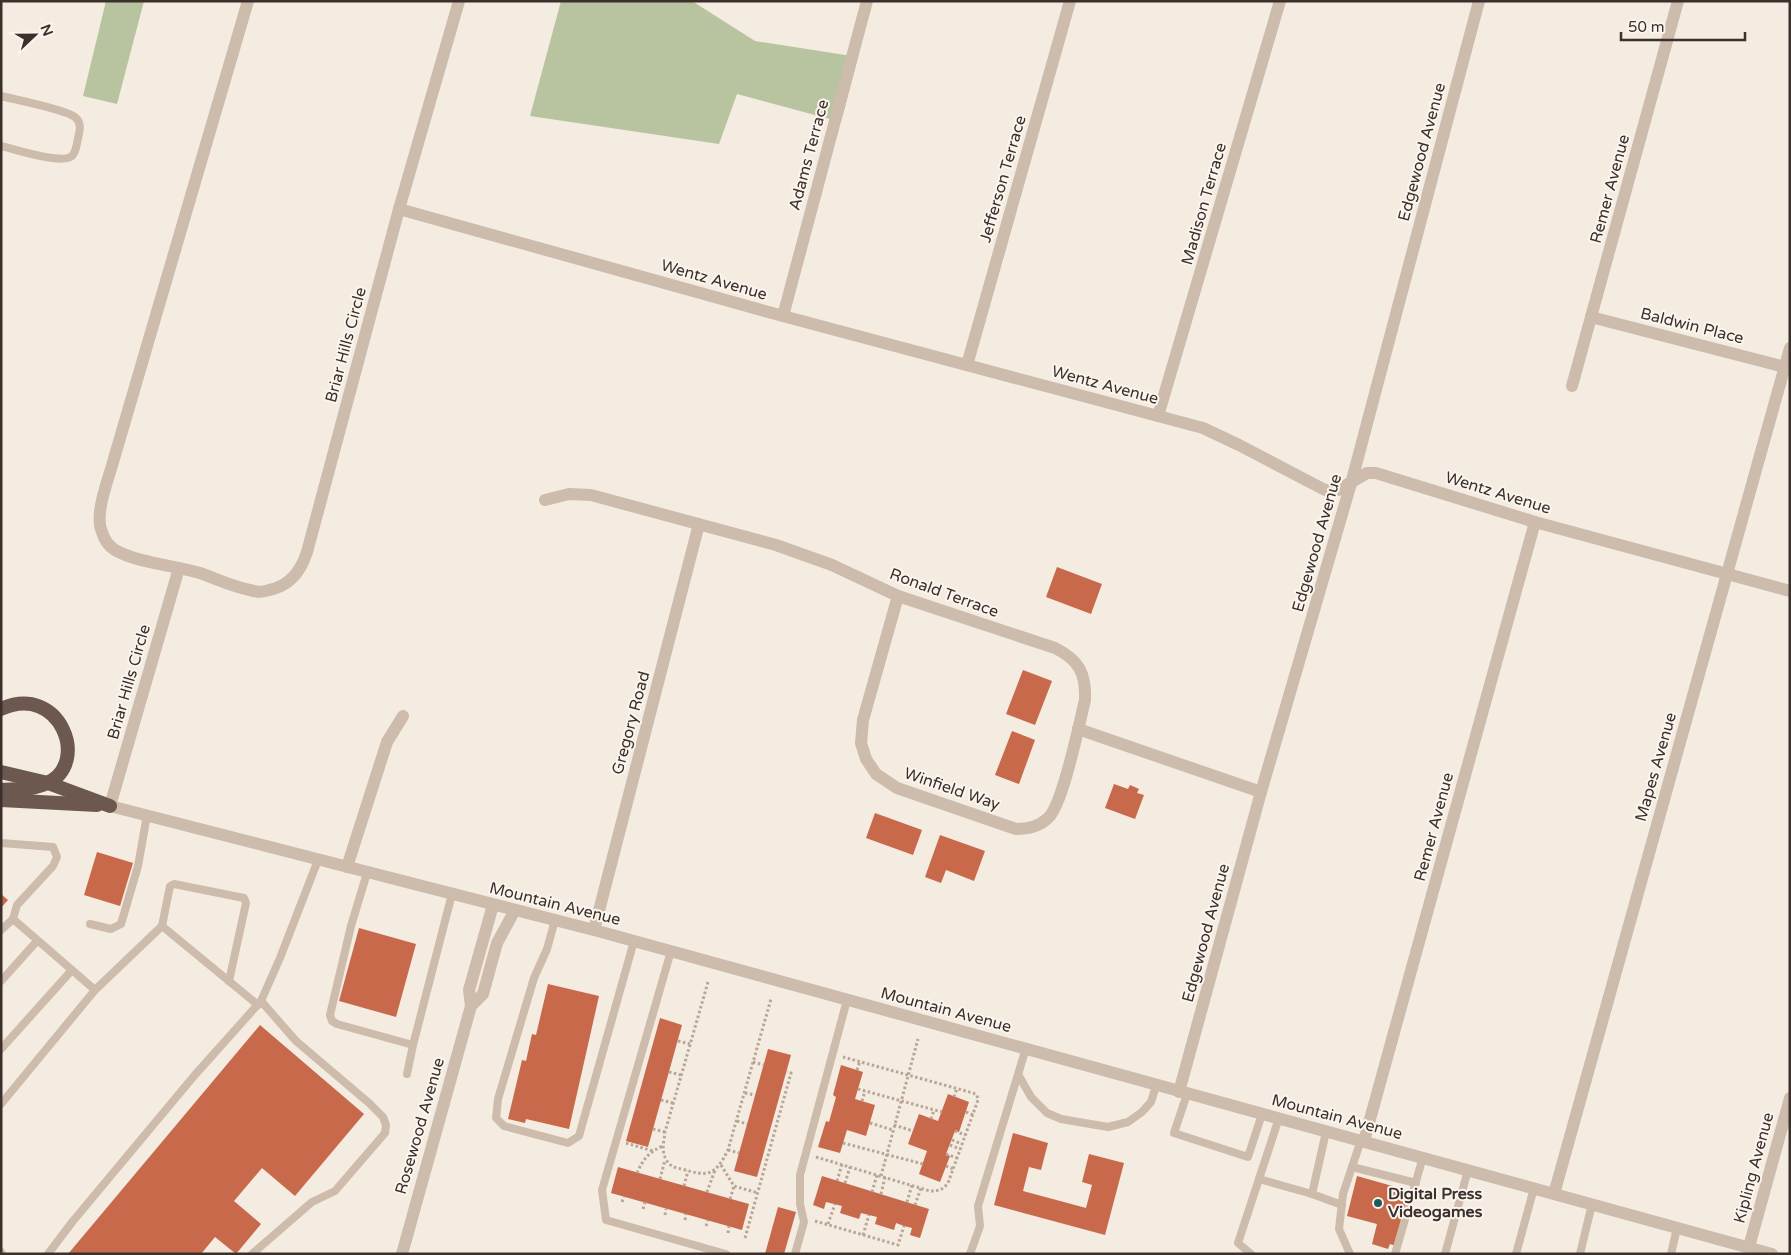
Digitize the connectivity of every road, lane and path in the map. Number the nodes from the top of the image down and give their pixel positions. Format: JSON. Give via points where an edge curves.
{"nodes":[{"id":1,"x":248,"y":1,"type":"edge"},
{"id":2,"x":459,"y":1,"type":"edge"},
{"id":3,"x":866,"y":1,"type":"edge"},
{"id":4,"x":1070,"y":1,"type":"edge"},
{"id":5,"x":1280,"y":1,"type":"edge"},
{"id":6,"x":1479,"y":1,"type":"edge"},
{"id":7,"x":1678,"y":1,"type":"edge"},
{"id":8,"x":1,"y":96,"type":"edge"},
{"id":9,"x":1,"y":146,"type":"edge"},
{"id":10,"x":399,"y":209,"type":"junction"},
{"id":11,"x":783,"y":316,"type":"junction"},
{"id":12,"x":1591,"y":317,"type":"junction"},
{"id":13,"x":1790,"y":348,"type":"edge"},
{"id":14,"x":967,"y":365,"type":"junction"},
{"id":15,"x":1784,"y":367,"type":"junction"},
{"id":16,"x":1572,"y":386,"type":"dead end"},
{"id":17,"x":1158,"y":416,"type":"junction"},
{"id":18,"x":1352,"y":480,"type":"junction"},
{"id":19,"x":545,"y":500,"type":"dead end"},
{"id":20,"x":1535,"y":522,"type":"junction"},
{"id":21,"x":699,"y":524,"type":"junction"},
{"id":22,"x":179,"y":568,"type":"junction"},
{"id":23,"x":1727,"y":574,"type":"junction"},
{"id":24,"x":1790,"y":591,"type":"edge"},
{"id":25,"x":898,"y":596,"type":"junction"},
{"id":26,"x":1,"y":709,"type":"edge"},
{"id":27,"x":403,"y":716,"type":"dead end"},
{"id":28,"x":1078,"y":729,"type":"junction"},
{"id":29,"x":1,"y":772,"type":"edge"},
{"id":30,"x":48,"y":783,"type":"junction"},
{"id":31,"x":1,"y":790,"type":"edge"},
{"id":32,"x":1262,"y":792,"type":"junction"},
{"id":33,"x":1,"y":800,"type":"edge"},
{"id":34,"x":110,"y":806,"type":"junction"},
{"id":35,"x":147,"y":815,"type":"junction"},
{"id":36,"x":1,"y":843,"type":"edge"},
{"id":37,"x":318,"y":860,"type":"junction"},
{"id":38,"x":347,"y":867,"type":"junction"},
{"id":39,"x":367,"y":873,"type":"junction"},
{"id":40,"x":452,"y":894,"type":"junction"},
{"id":41,"x":492,"y":905,"type":"junction"},
{"id":42,"x":515,"y":910,"type":"junction"},
{"id":43,"x":12,"y":919,"type":"junction"},
{"id":44,"x":554,"y":920,"type":"junction"},
{"id":45,"x":90,"y":924,"type":"dead end"},
{"id":46,"x":162,"y":926,"type":"junction"},
{"id":47,"x":1,"y":930,"type":"edge"},
{"id":48,"x":594,"y":930,"type":"junction"},
{"id":49,"x":37,"y":940,"type":"junction"},
{"id":50,"x":634,"y":941,"type":"junction"},
{"id":51,"x":671,"y":951,"type":"junction"},
{"id":52,"x":72,"y":970,"type":"junction"},
{"id":53,"x":1,"y":981,"type":"edge"},
{"id":54,"x":229,"y":981,"type":"junction"},
{"id":55,"x":708,"y":982,"type":"dead end"},
{"id":56,"x":95,"y":990,"type":"junction"},
{"id":57,"x":771,"y":999,"type":"dead end"},
{"id":58,"x":847,"y":1000,"type":"junction"},
{"id":59,"x":259,"y":1003,"type":"junction"},
{"id":60,"x":471,"y":1006,"type":"junction"},
{"id":61,"x":918,"y":1039,"type":"dead end"},
{"id":62,"x":678,"y":1041,"type":"dead end"},
{"id":63,"x":690,"y":1044,"type":"junction"},
{"id":64,"x":414,"y":1046,"type":"junction"},
{"id":65,"x":1026,"y":1048,"type":"junction"},
{"id":66,"x":1,"y":1049,"type":"edge"},
{"id":67,"x":832,"y":1054,"type":"junction"},
{"id":68,"x":860,"y":1061,"type":"junction"},
{"id":69,"x":753,"y":1062,"type":"junction"},
{"id":70,"x":764,"y":1065,"type":"dead end"},
{"id":71,"x":857,"y":1070,"type":"dead end"},
{"id":72,"x":669,"y":1072,"type":"dead end"},
{"id":73,"x":787,"y":1072,"type":"dead end"},
{"id":74,"x":407,"y":1074,"type":"dead end"},
{"id":75,"x":681,"y":1075,"type":"junction"},
{"id":76,"x":908,"y":1075,"type":"junction"},
{"id":77,"x":1019,"y":1076,"type":"junction"},
{"id":78,"x":1156,"y":1086,"type":"junction"},
{"id":79,"x":957,"y":1088,"type":"junction"},
{"id":80,"x":858,"y":1089,"type":"dead end"},
{"id":81,"x":865,"y":1091,"type":"junction"},
{"id":82,"x":745,"y":1093,"type":"junction"},
{"id":83,"x":1183,"y":1093,"type":"junction"},
{"id":84,"x":755,"y":1096,"type":"dead end"},
{"id":85,"x":954,"y":1096,"type":"dead end"},
{"id":86,"x":1790,"y":1098,"type":"edge"},
{"id":87,"x":662,"y":1100,"type":"dead end"},
{"id":88,"x":862,"y":1101,"type":"dead end"},
{"id":89,"x":901,"y":1101,"type":"junction"},
{"id":90,"x":673,"y":1103,"type":"junction"},
{"id":91,"x":1,"y":1104,"type":"edge"},
{"id":92,"x":934,"y":1110,"type":"junction"},
{"id":93,"x":942,"y":1112,"type":"dead end"},
{"id":94,"x":966,"y":1112,"type":"dead end"},
{"id":95,"x":1262,"y":1114,"type":"junction"},
{"id":96,"x":973,"y":1115,"type":"junction"},
{"id":97,"x":1279,"y":1118,"type":"junction"},
{"id":98,"x":931,"y":1119,"type":"dead end"},
{"id":99,"x":737,"y":1121,"type":"junction"},
{"id":100,"x":870,"y":1123,"type":"dead end"},
{"id":101,"x":747,"y":1124,"type":"dead end"},
{"id":102,"x":894,"y":1127,"type":"junction"},
{"id":103,"x":653,"y":1129,"type":"dead end"},
{"id":104,"x":912,"y":1131,"type":"dead end"},
{"id":105,"x":955,"y":1131,"type":"dead end"},
{"id":106,"x":665,"y":1132,"type":"junction"},
{"id":107,"x":1326,"y":1132,"type":"junction"},
{"id":108,"x":965,"y":1135,"type":"junction"},
{"id":109,"x":616,"y":1140,"type":"junction"},
{"id":110,"x":952,"y":1140,"type":"dead end"},
{"id":111,"x":1363,"y":1141,"type":"junction"},
{"id":112,"x":843,"y":1143,"type":"dead end"},
{"id":113,"x":962,"y":1144,"type":"junction"},
{"id":114,"x":950,"y":1145,"type":"dead end"},
{"id":115,"x":663,"y":1146,"type":"junction"},
{"id":116,"x":960,"y":1149,"type":"junction"},
{"id":117,"x":653,"y":1150,"type":"junction"},
{"id":118,"x":728,"y":1150,"type":"junction"},
{"id":119,"x":739,"y":1153,"type":"dead end"},
{"id":120,"x":806,"y":1154,"type":"junction"},
{"id":121,"x":886,"y":1154,"type":"junction"},
{"id":122,"x":946,"y":1154,"type":"dead end"},
{"id":123,"x":1423,"y":1157,"type":"junction"},
{"id":124,"x":957,"y":1158,"type":"junction"},
{"id":125,"x":666,"y":1159,"type":"junction"},
{"id":126,"x":842,"y":1164,"type":"junction"},
{"id":127,"x":923,"y":1164,"type":"dead end"},
{"id":128,"x":721,"y":1165,"type":"junction"},
{"id":129,"x":946,"y":1166,"type":"dead end"},
{"id":130,"x":1352,"y":1166,"type":"junction"},
{"id":131,"x":850,"y":1167,"type":"junction"},
{"id":132,"x":953,"y":1169,"type":"junction"},
{"id":133,"x":715,"y":1170,"type":"junction"},
{"id":134,"x":1468,"y":1170,"type":"junction"},
{"id":135,"x":688,"y":1171,"type":"junction"},
{"id":136,"x":636,"y":1172,"type":"dead end"},
{"id":137,"x":879,"y":1176,"type":"junction"},
{"id":138,"x":885,"y":1178,"type":"junction"},
{"id":139,"x":660,"y":1179,"type":"dead end"},
{"id":140,"x":1259,"y":1180,"type":"junction"},
{"id":141,"x":837,"y":1181,"type":"dead end"},
{"id":142,"x":845,"y":1183,"type":"dead end"},
{"id":143,"x":1416,"y":1183,"type":"junction"},
{"id":144,"x":912,"y":1185,"type":"junction"},
{"id":145,"x":684,"y":1186,"type":"dead end"},
{"id":146,"x":734,"y":1186,"type":"junction"},
{"id":147,"x":921,"y":1188,"type":"junction"},
{"id":148,"x":1534,"y":1188,"type":"junction"},
{"id":149,"x":707,"y":1192,"type":"dead end"},
{"id":150,"x":872,"y":1192,"type":"dead end"},
{"id":151,"x":758,"y":1194,"type":"junction"},
{"id":152,"x":881,"y":1194,"type":"dead end"},
{"id":153,"x":1312,"y":1194,"type":"junction"},
{"id":154,"x":1554,"y":1194,"type":"junction"},
{"id":155,"x":624,"y":1196,"type":"dead end"},
{"id":156,"x":730,"y":1199,"type":"dead end"},
{"id":157,"x":622,"y":1202,"type":"dead end"},
{"id":158,"x":645,"y":1202,"type":"dead end"},
{"id":159,"x":907,"y":1202,"type":"dead end"},
{"id":160,"x":835,"y":1204,"type":"dead end"},
{"id":161,"x":1592,"y":1204,"type":"junction"},
{"id":162,"x":915,"y":1205,"type":"dead end"},
{"id":163,"x":1342,"y":1205,"type":"junction"},
{"id":164,"x":643,"y":1208,"type":"dead end"},
{"id":165,"x":666,"y":1208,"type":"dead end"},
{"id":166,"x":686,"y":1214,"type":"dead end"},
{"id":167,"x":665,"y":1215,"type":"dead end"},
{"id":168,"x":869,"y":1215,"type":"dead end"},
{"id":169,"x":684,"y":1220,"type":"dead end"},
{"id":170,"x":708,"y":1220,"type":"dead end"},
{"id":171,"x":804,"y":1222,"type":"junction"},
{"id":172,"x":828,"y":1224,"type":"junction"},
{"id":173,"x":706,"y":1226,"type":"dead end"},
{"id":174,"x":730,"y":1226,"type":"dead end"},
{"id":175,"x":904,"y":1226,"type":"dead end"},
{"id":176,"x":1677,"y":1228,"type":"junction"},
{"id":177,"x":728,"y":1233,"type":"dead end"},
{"id":178,"x":863,"y":1234,"type":"junction"},
{"id":179,"x":745,"y":1238,"type":"dead end"},
{"id":180,"x":1754,"y":1250,"type":"edge"},
{"id":181,"x":48,"y":1254,"type":"edge"},
{"id":182,"x":252,"y":1254,"type":"edge"},
{"id":183,"x":402,"y":1254,"type":"edge"},
{"id":184,"x":726,"y":1254,"type":"edge"},
{"id":185,"x":795,"y":1254,"type":"edge"},
{"id":186,"x":970,"y":1254,"type":"edge"},
{"id":187,"x":1251,"y":1254,"type":"edge"},
{"id":188,"x":1350,"y":1254,"type":"edge"},
{"id":189,"x":1396,"y":1254,"type":"edge"},
{"id":190,"x":1444,"y":1254,"type":"edge"},
{"id":191,"x":1516,"y":1254,"type":"edge"},
{"id":192,"x":1580,"y":1254,"type":"edge"},
{"id":193,"x":1671,"y":1254,"type":"edge"},
{"id":194,"x":1772,"y":1254,"type":"edge"}],
"edges":[{"from":1,"to":22,"type":"street","name":"Briar Hills Circle","via":[[113,462],[99,520],[104,536],[115,550]]},
{"from":2,"to":10,"type":"street","name":"Briar Hills Circle"},
{"from":3,"to":11,"type":"street","name":"Adams Terrace"},
{"from":4,"to":14,"type":"street","name":"Jefferson Terrace"},
{"from":5,"to":17,"type":"street","name":"Madison Terrace"},
{"from":6,"to":18,"type":"street","name":"Edgewood Avenue"},
{"from":7,"to":12,"type":"street","name":"Remer Avenue"},
{"from":8,"to":9,"type":"lane","via":[[73,116],[81,128],[74,154],[67,159]]},
{"from":10,"to":11,"type":"street","name":"Wentz Avenue"},
{"from":10,"to":22,"type":"street","name":"Briar Hills Circle","via":[[302,566],[282,587],[267,591],[253,591]]},
{"from":11,"to":14,"type":"street","name":"Wentz Avenue"},
{"from":12,"to":15,"type":"street","name":"Baldwin Place"},
{"from":12,"to":16,"type":"street","name":"Remer Avenue"},
{"from":13,"to":15,"type":"street","name":"Mapes Avenue"},
{"from":14,"to":17,"type":"street","name":"Wentz Avenue"},
{"from":15,"to":23,"type":"street","name":"Mapes Avenue"},
{"from":17,"to":18,"type":"street","name":"Wentz Avenue","via":[[1203,428],[1325,490],[1338,490]]},
{"from":18,"to":20,"type":"street","name":"Wentz Avenue","via":[[1367,473],[1376,473]]},
{"from":18,"to":32,"type":"street","name":"Edgewood Avenue"},
{"from":19,"to":21,"type":"street","name":"Ronald Terrace","via":[[569,494],[591,495]]},
{"from":20,"to":23,"type":"street","name":"Wentz Avenue"},
{"from":20,"to":111,"type":"street","name":"Remer Avenue"},
{"from":21,"to":25,"type":"street","name":"Ronald Terrace","via":[[776,545],[832,565]]},
{"from":21,"to":48,"type":"street","name":"Gregory Road"},
{"from":22,"to":34,"type":"street","name":"Briar Hills Circle"},
{"from":23,"to":24,"type":"street","name":"Wentz Avenue"},
{"from":23,"to":154,"type":"street","name":"Mapes Avenue"},
{"from":25,"to":28,"type":"street","name":"Ronald Terrace","via":[[1067,654],[1082,672],[1086,686]]},
{"from":25,"to":28,"type":"street","name":"Winfield Way","via":[[860,731],[866,760],[876,774],[890,784],[1016,829],[1028,829],[1044,822],[1056,808]]},
{"from":26,"to":30,"type":"highway","via":[[28,703],[57,718],[66,737],[67,758],[58,776]]},
{"from":27,"to":38,"type":"street","via":[[387,742]]},
{"from":28,"to":32,"type":"street"},
{"from":29,"to":30,"type":"highway"},
{"from":30,"to":31,"type":"highway"},
{"from":30,"to":34,"type":"highway"},
{"from":32,"to":83,"type":"street","name":"Edgewood Avenue"},
{"from":33,"to":34,"type":"highway"},
{"from":34,"to":35,"type":"street","name":"Mountain Avenue"},
{"from":35,"to":37,"type":"street","name":"Mountain Avenue"},
{"from":35,"to":45,"type":"lane","via":[[138,866],[121,924],[111,929]]},
{"from":36,"to":43,"type":"lane","via":[[54,847],[57,857],[53,866],[17,905]]},
{"from":37,"to":38,"type":"street","name":"Mountain Avenue"},
{"from":37,"to":59,"type":"lane"},
{"from":38,"to":39,"type":"street","name":"Mountain Avenue"},
{"from":39,"to":40,"type":"street","name":"Mountain Avenue"},
{"from":39,"to":64,"type":"lane","via":[[330,1015],[338,1024]]},
{"from":40,"to":41,"type":"street","name":"Mountain Avenue"},
{"from":40,"to":64,"type":"lane"},
{"from":41,"to":42,"type":"street","name":"Mountain Avenue"},
{"from":41,"to":60,"type":"street","name":"Rosewood Avenue","via":[[469,990]]},
{"from":42,"to":44,"type":"street","name":"Mountain Avenue"},
{"from":42,"to":60,"type":"street","name":"Rosewood Avenue","via":[[497,943],[483,994]]},
{"from":43,"to":47,"type":"lane"},
{"from":43,"to":49,"type":"lane"},
{"from":44,"to":48,"type":"street","name":"Mountain Avenue"},
{"from":44,"to":50,"type":"lane","via":[[498,1099],[496,1118],[504,1126],[568,1143],[579,1136]]},
{"from":46,"to":54,"type":"lane"},
{"from":46,"to":54,"type":"lane","via":[[170,886],[174,884],[244,898],[246,903]]},
{"from":46,"to":56,"type":"lane"},
{"from":48,"to":50,"type":"street","name":"Mountain Avenue"},
{"from":49,"to":52,"type":"lane"},
{"from":49,"to":53,"type":"lane"},
{"from":50,"to":51,"type":"street","name":"Mountain Avenue"},
{"from":51,"to":58,"type":"street","name":"Mountain Avenue"},
{"from":51,"to":109,"type":"lane"},
{"from":52,"to":56,"type":"lane"},
{"from":52,"to":66,"type":"lane"},
{"from":54,"to":59,"type":"lane"},
{"from":55,"to":63,"type":"path"},
{"from":56,"to":91,"type":"lane"},
{"from":57,"to":69,"type":"path"},
{"from":58,"to":65,"type":"street","name":"Mountain Avenue"},
{"from":58,"to":67,"type":"lane"},
{"from":59,"to":181,"type":"lane","via":[[194,1076]]},
{"from":59,"to":182,"type":"lane","via":[[296,1041],[369,1103],[383,1117],[386,1125],[385,1132],[335,1191],[312,1202]]},
{"from":60,"to":183,"type":"street","name":"Rosewood Avenue"},
{"from":61,"to":76,"type":"path"},
{"from":62,"to":63,"type":"path"},
{"from":63,"to":75,"type":"path"},
{"from":64,"to":74,"type":"lane"},
{"from":65,"to":77,"type":"lane"},
{"from":65,"to":78,"type":"street","name":"Mountain Avenue"},
{"from":67,"to":68,"type":"path"},
{"from":67,"to":120,"type":"lane"},
{"from":68,"to":71,"type":"path"},
{"from":68,"to":76,"type":"path"},
{"from":69,"to":70,"type":"path"},
{"from":69,"to":82,"type":"path"},
{"from":72,"to":75,"type":"path"},
{"from":73,"to":151,"type":"path","via":[[791,1073],[764,1160]]},
{"from":75,"to":90,"type":"path"},
{"from":76,"to":79,"type":"path"},
{"from":76,"to":89,"type":"path"},
{"from":77,"to":78,"type":"lane","via":[[1031,1097],[1046,1113],[1061,1119],[1108,1127],[1128,1122],[1142,1112],[1151,1102]]},
{"from":77,"to":186,"type":"lane","via":[[978,1206],[980,1226]]},
{"from":78,"to":83,"type":"street","name":"Mountain Avenue"},
{"from":79,"to":85,"type":"path"},
{"from":79,"to":96,"type":"path","via":[[977,1095]]},
{"from":80,"to":81,"type":"path"},
{"from":81,"to":88,"type":"path"},
{"from":81,"to":89,"type":"path"},
{"from":82,"to":84,"type":"path"},
{"from":82,"to":99,"type":"path"},
{"from":83,"to":95,"type":"street","name":"Mountain Avenue"},
{"from":83,"to":95,"type":"lane","via":[[1174,1133],[1248,1157]]},
{"from":86,"to":180,"type":"street","name":"Kipling Avenue"},
{"from":87,"to":90,"type":"path"},
{"from":89,"to":92,"type":"path"},
{"from":89,"to":102,"type":"path"},
{"from":90,"to":106,"type":"path"},
{"from":92,"to":93,"type":"path"},
{"from":92,"to":98,"type":"path"},
{"from":94,"to":96,"type":"path"},
{"from":95,"to":97,"type":"street","name":"Mountain Avenue"},
{"from":96,"to":108,"type":"path"},
{"from":97,"to":107,"type":"street","name":"Mountain Avenue"},
{"from":97,"to":140,"type":"lane"},
{"from":99,"to":101,"type":"path"},
{"from":99,"to":118,"type":"path"},
{"from":100,"to":102,"type":"path"},
{"from":102,"to":104,"type":"path"},
{"from":102,"to":121,"type":"path"},
{"from":103,"to":106,"type":"path"},
{"from":105,"to":108,"type":"path"},
{"from":106,"to":115,"type":"path"},
{"from":107,"to":111,"type":"street","name":"Mountain Avenue"},
{"from":107,"to":153,"type":"lane"},
{"from":108,"to":113,"type":"path"},
{"from":109,"to":117,"type":"path"},
{"from":109,"to":184,"type":"lane","via":[[602,1190],[606,1220]]},
{"from":110,"to":113,"type":"path"},
{"from":111,"to":123,"type":"street","name":"Mountain Avenue"},
{"from":111,"to":130,"type":"lane"},
{"from":112,"to":121,"type":"path"},
{"from":113,"to":116,"type":"path"},
{"from":114,"to":116,"type":"path"},
{"from":115,"to":117,"type":"path"},
{"from":115,"to":125,"type":"path"},
{"from":116,"to":124,"type":"path"},
{"from":117,"to":136,"type":"path","via":[[642,1160]]},
{"from":118,"to":119,"type":"path"},
{"from":118,"to":128,"type":"path"},
{"from":120,"to":126,"type":"path"},
{"from":120,"to":171,"type":"lane","via":[[800,1175]]},
{"from":121,"to":127,"type":"path"},
{"from":121,"to":137,"type":"path"},
{"from":122,"to":124,"type":"path"},
{"from":123,"to":134,"type":"street","name":"Mountain Avenue"},
{"from":123,"to":143,"type":"lane"},
{"from":124,"to":132,"type":"path"},
{"from":125,"to":135,"type":"path","via":[[672,1167]]},
{"from":125,"to":139,"type":"path"},
{"from":126,"to":131,"type":"path"},
{"from":126,"to":141,"type":"path"},
{"from":128,"to":133,"type":"path"},
{"from":128,"to":146,"type":"path"},
{"from":129,"to":132,"type":"path"},
{"from":130,"to":143,"type":"lane"},
{"from":130,"to":163,"type":"lane"},
{"from":131,"to":137,"type":"path"},
{"from":131,"to":142,"type":"path"},
{"from":132,"to":147,"type":"path","via":[[944,1188],[930,1191]]},
{"from":133,"to":135,"type":"path","via":[[702,1175]]},
{"from":133,"to":149,"type":"path"},
{"from":134,"to":148,"type":"street","name":"Mountain Avenue"},
{"from":134,"to":190,"type":"lane"},
{"from":135,"to":145,"type":"path"},
{"from":137,"to":138,"type":"path"},
{"from":137,"to":150,"type":"path"},
{"from":138,"to":144,"type":"path"},
{"from":138,"to":152,"type":"path"},
{"from":140,"to":153,"type":"lane"},
{"from":140,"to":187,"type":"lane","via":[[1238,1243]]},
{"from":143,"to":189,"type":"lane"},
{"from":144,"to":147,"type":"path"},
{"from":144,"to":159,"type":"path"},
{"from":146,"to":151,"type":"path"},
{"from":146,"to":156,"type":"path"},
{"from":147,"to":162,"type":"path"},
{"from":148,"to":154,"type":"street","name":"Mountain Avenue"},
{"from":148,"to":191,"type":"lane"},
{"from":151,"to":179,"type":"path"},
{"from":153,"to":163,"type":"lane"},
{"from":154,"to":161,"type":"street","name":"Mountain Avenue"},
{"from":155,"to":157,"type":"path"},
{"from":158,"to":164,"type":"path"},
{"from":160,"to":172,"type":"path"},
{"from":161,"to":176,"type":"street","name":"Mountain Avenue"},
{"from":161,"to":192,"type":"lane"},
{"from":163,"to":188,"type":"lane","via":[[1339,1229]]},
{"from":165,"to":167,"type":"path"},
{"from":166,"to":169,"type":"path"},
{"from":168,"to":178,"type":"path"},
{"from":170,"to":173,"type":"path"},
{"from":171,"to":172,"type":"path"},
{"from":171,"to":185,"type":"lane"},
{"from":172,"to":178,"type":"path"},
{"from":174,"to":177,"type":"path"},
{"from":175,"to":178,"type":"path","via":[[898,1245]]},
{"from":176,"to":180,"type":"street","name":"Mountain Avenue"},
{"from":176,"to":193,"type":"lane"},
{"from":180,"to":194,"type":"street","name":"Mountain Avenue"}]}
